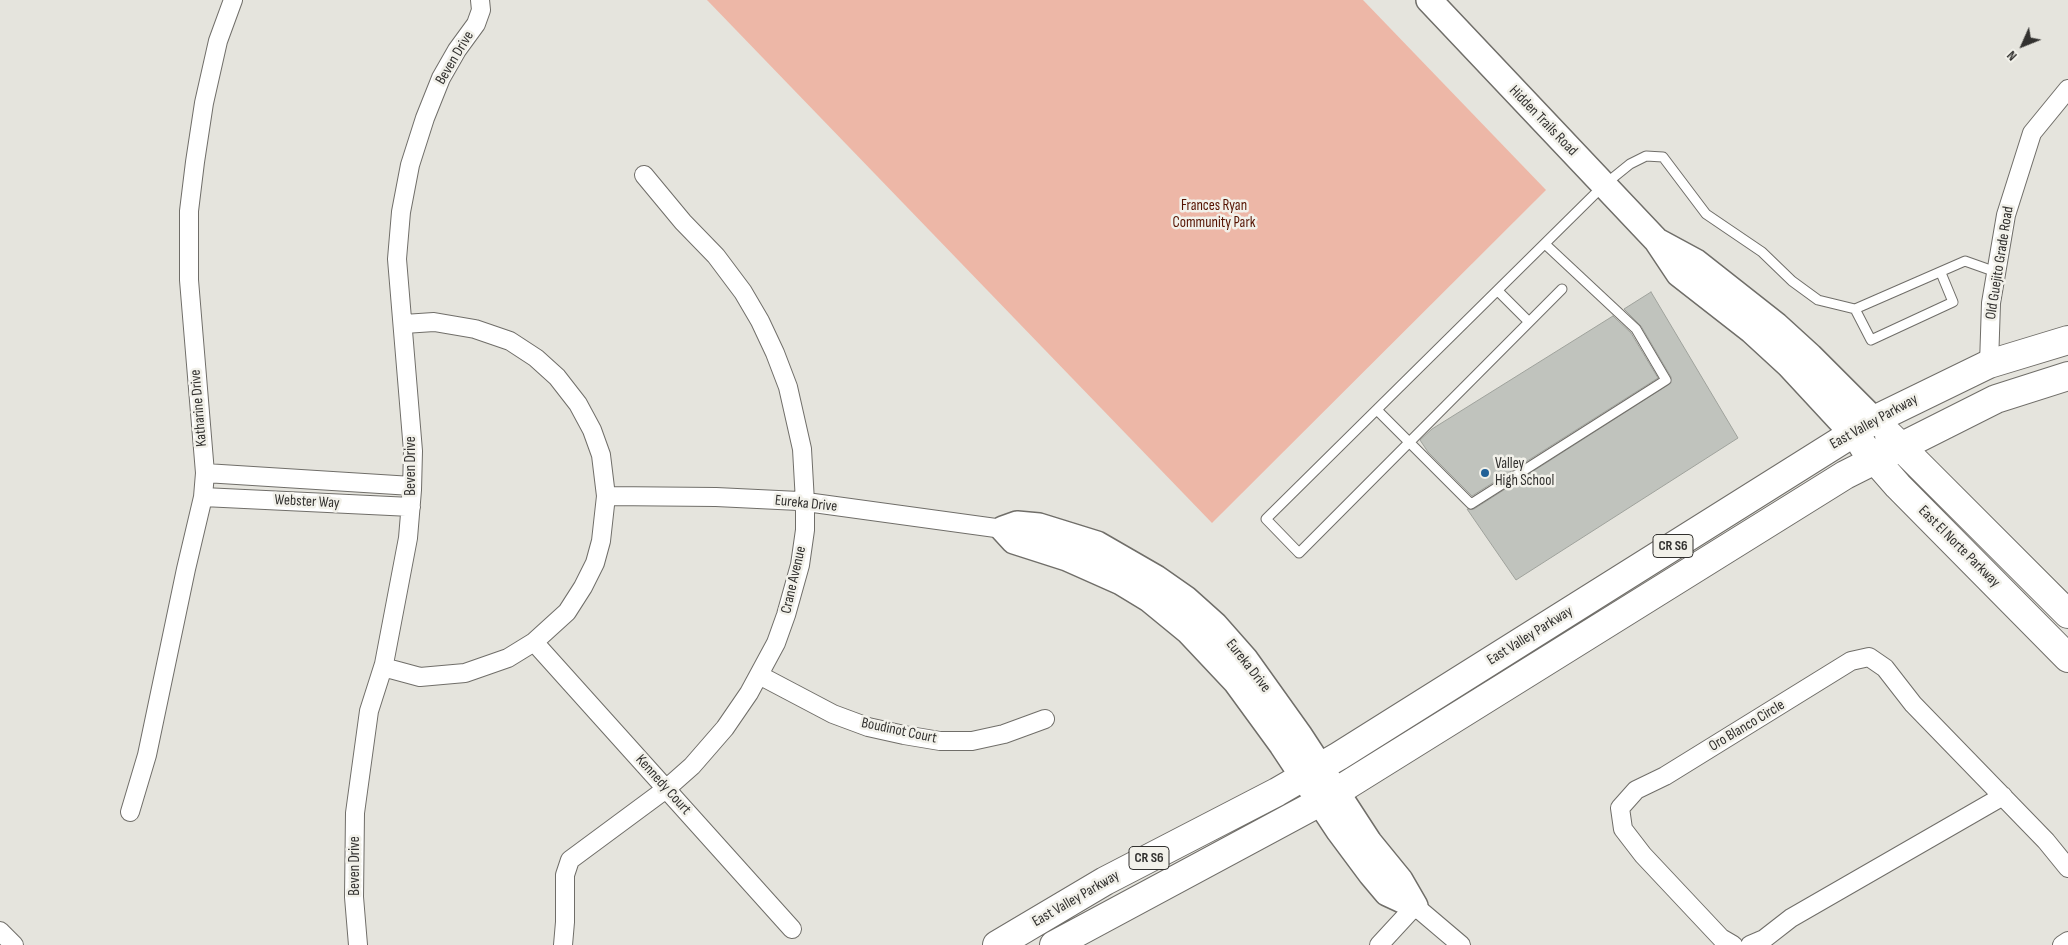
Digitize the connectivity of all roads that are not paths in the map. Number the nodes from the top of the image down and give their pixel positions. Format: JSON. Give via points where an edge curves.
{"nodes":[{"id":1,"x":480,"y":0,"type":"edge"},
{"id":2,"x":1429,"y":0,"type":"edge"},
{"id":3,"x":229,"y":1,"type":"edge"},
{"id":4,"x":2068,"y":89,"type":"edge"},
{"id":5,"x":644,"y":175,"type":"dead end"},
{"id":6,"x":1604,"y":185,"type":"junction"},
{"id":7,"x":1545,"y":244,"type":"junction"},
{"id":8,"x":1996,"y":272,"type":"junction"},
{"id":9,"x":1941,"y":273,"type":"junction"},
{"id":10,"x":1562,"y":289,"type":"dead end"},
{"id":11,"x":1498,"y":291,"type":"junction"},
{"id":12,"x":1855,"y":309,"type":"junction"},
{"id":13,"x":1529,"y":322,"type":"junction"},
{"id":14,"x":404,"y":324,"type":"junction"},
{"id":15,"x":2068,"y":340,"type":"edge"},
{"id":16,"x":1989,"y":364,"type":"junction"},
{"id":17,"x":2068,"y":376,"type":"edge"},
{"id":18,"x":1377,"y":410,"type":"junction"},
{"id":19,"x":1863,"y":427,"type":"junction"},
{"id":20,"x":1410,"y":442,"type":"junction"},
{"id":21,"x":1901,"y":447,"type":"junction"},
{"id":22,"x":1875,"y":459,"type":"junction"},
{"id":23,"x":205,"y":473,"type":"junction"},
{"id":24,"x":412,"y":486,"type":"junction"},
{"id":25,"x":606,"y":496,"type":"junction"},
{"id":26,"x":203,"y":497,"type":"junction"},
{"id":27,"x":806,"y":502,"type":"junction"},
{"id":28,"x":411,"y":507,"type":"junction"},
{"id":29,"x":1003,"y":529,"type":"joint"},
{"id":30,"x":2068,"y":614,"type":"edge"},
{"id":31,"x":534,"y":642,"type":"junction"},
{"id":32,"x":2068,"y":658,"type":"edge"},
{"id":33,"x":383,"y":667,"type":"junction"},
{"id":34,"x":759,"y":676,"type":"junction"},
{"id":35,"x":1045,"y":718,"type":"dead end"},
{"id":36,"x":1312,"y":772,"type":"junction"},
{"id":37,"x":666,"y":789,"type":"junction"},
{"id":38,"x":2003,"y":796,"type":"junction"},
{"id":39,"x":1329,"y":797,"type":"junction"},
{"id":40,"x":130,"y":812,"type":"dead end"},
{"id":41,"x":2068,"y":868,"type":"edge"},
{"id":42,"x":1415,"y":906,"type":"junction"},
{"id":43,"x":792,"y":929,"type":"dead end"},
{"id":44,"x":0,"y":930,"type":"edge"},
{"id":45,"x":2068,"y":941,"type":"edge"},
{"id":46,"x":14,"y":945,"type":"edge"},
{"id":47,"x":358,"y":945,"type":"edge"},
{"id":48,"x":562,"y":945,"type":"edge"},
{"id":49,"x":997,"y":945,"type":"edge"},
{"id":50,"x":1054,"y":945,"type":"edge"},
{"id":51,"x":1379,"y":945,"type":"edge"},
{"id":52,"x":1461,"y":945,"type":"edge"},
{"id":53,"x":1733,"y":945,"type":"edge"},
{"id":54,"x":1750,"y":945,"type":"edge"},
{"id":55,"x":2062,"y":945,"type":"edge"}],
"edges":[{"from":1,"to":14,"type":"street","name":"Beven Drive","via":[[481,10],[476,24],[441,78],[410,165],[397,259]]},
{"from":2,"to":6,"type":"street","name":"Hidden Trails Road"},
{"from":3,"to":23,"type":"street","name":"Katharine Drive","via":[[204,103],[189,211],[189,280]]},
{"from":4,"to":8,"type":"street","name":"Old Guejito Grade Road","via":[[2032,133],[2006,215]]},
{"from":5,"to":27,"type":"street","name":"Crane Avenue","via":[[716,256],[760,321],[788,387],[802,449]]},
{"from":6,"to":7,"type":"lane"},
{"from":6,"to":12,"type":"lane","via":[[1630,164],[1646,156],[1663,157],[1706,214],[1762,252],[1818,300]]},
{"from":6,"to":19,"type":"street","name":"Hidden Trails Road","via":[[1657,241],[1679,274],[1752,331]]},
{"from":7,"to":11,"type":"lane"},
{"from":7,"to":20,"type":"lane","via":[[1636,329],[1666,380],[1471,504]]},
{"from":8,"to":9,"type":"lane","via":[[1966,261]]},
{"from":8,"to":16,"type":"street","name":"Old Guejito Grade Road","via":[[1991,303]]},
{"from":9,"to":12,"type":"lane"},
{"from":9,"to":12,"type":"lane","via":[[1953,302],[1871,340]]},
{"from":10,"to":13,"type":"lane"},
{"from":11,"to":13,"type":"lane"},
{"from":11,"to":18,"type":"lane"},
{"from":13,"to":20,"type":"lane"},
{"from":14,"to":24,"type":"street","name":"Beven Drive","via":[[413,451]]},
{"from":14,"to":25,"type":"street","via":[[434,322],[475,328],[510,341],[536,358],[578,404],[592,430],[600,455]]},
{"from":15,"to":16,"type":"main road","name":"East Valley Parkway","number":"CR S6"},
{"from":16,"to":19,"type":"main road","name":"East Valley Parkway","number":"CR S6"},
{"from":17,"to":21,"type":"main road","name":"East Valley Parkway","number":"CR S6","via":[[1996,399]]},
{"from":18,"to":20,"type":"lane"},
{"from":18,"to":20,"type":"lane","via":[[1266,519],[1299,553]]},
{"from":19,"to":21,"type":"main road","name":"East El Norte Parkway"},
{"from":19,"to":22,"type":"main road","name":"East El Norte Parkway"},
{"from":19,"to":36,"type":"main road","name":"East Valley Parkway","number":"CR S6"},
{"from":21,"to":22,"type":"main road","name":"East Valley Parkway","number":"CR S6"},
{"from":21,"to":30,"type":"main road","name":"East El Norte Parkway"},
{"from":22,"to":32,"type":"main road","name":"East El Norte Parkway"},
{"from":22,"to":39,"type":"main road","name":"East Valley Parkway","number":"CR S6"},
{"from":23,"to":24,"type":"street","name":"Webster Way"},
{"from":23,"to":26,"type":"street","name":"Katharine Drive"},
{"from":24,"to":28,"type":"street","name":"Beven Drive"},
{"from":25,"to":27,"type":"street","name":"Eureka Drive"},
{"from":25,"to":31,"type":"street","via":[[595,563],[567,612]]},
{"from":26,"to":28,"type":"street","name":"Webster Way"},
{"from":26,"to":40,"type":"street","name":"Katharine Drive","via":[[147,755]]},
{"from":27,"to":29,"type":"street","name":"Eureka Drive"},
{"from":27,"to":34,"type":"street","name":"Crane Avenue","via":[[800,565],[786,616]]},
{"from":28,"to":33,"type":"street","name":"Beven Drive"},
{"from":29,"to":36,"type":"street","name":"Eureka Drive","via":[[1014,540],[1068,558],[1121,582],[1171,616],[1236,682]]},
{"from":31,"to":33,"type":"street","via":[[508,658],[465,673],[420,677]]},
{"from":31,"to":37,"type":"street","name":"Kennedy Court"},
{"from":33,"to":47,"type":"street","name":"Beven Drive","via":[[369,711],[355,813],[354,896]]},
{"from":34,"to":35,"type":"street","name":"Boudinot Court","via":[[834,714],[868,727],[904,735],[972,741],[1004,734]]},
{"from":34,"to":37,"type":"street","name":"Crane Avenue","via":[[708,749]]},
{"from":36,"to":39,"type":"street","name":"Eureka Drive"},
{"from":36,"to":49,"type":"main road","name":"East Valley Parkway","number":"CR S6","via":[[1105,881]]},
{"from":37,"to":43,"type":"street","name":"Kennedy Court"},
{"from":37,"to":48,"type":"street","name":"Crane Avenue","via":[[570,860],[565,875]]},
{"from":38,"to":41,"type":"street","name":"Oro Blanco Circle"},
{"from":38,"to":53,"type":"street","name":"Oro Blanco Circle","via":[[1914,704],[1885,668],[1869,657],[1851,661],[1665,776],[1636,790],[1620,808],[1622,829],[1643,855],[1721,938]]},
{"from":38,"to":54,"type":"street"},
{"from":39,"to":42,"type":"street","name":"Eureka Drive","via":[[1351,847],[1387,893]]},
{"from":39,"to":50,"type":"main road","name":"East Valley Parkway","number":"CR S6"},
{"from":42,"to":51,"type":"street"},
{"from":42,"to":52,"type":"street","name":"Eureka Drive"},
{"from":44,"to":46,"type":"street"},
{"from":45,"to":55,"type":"street"}]}
